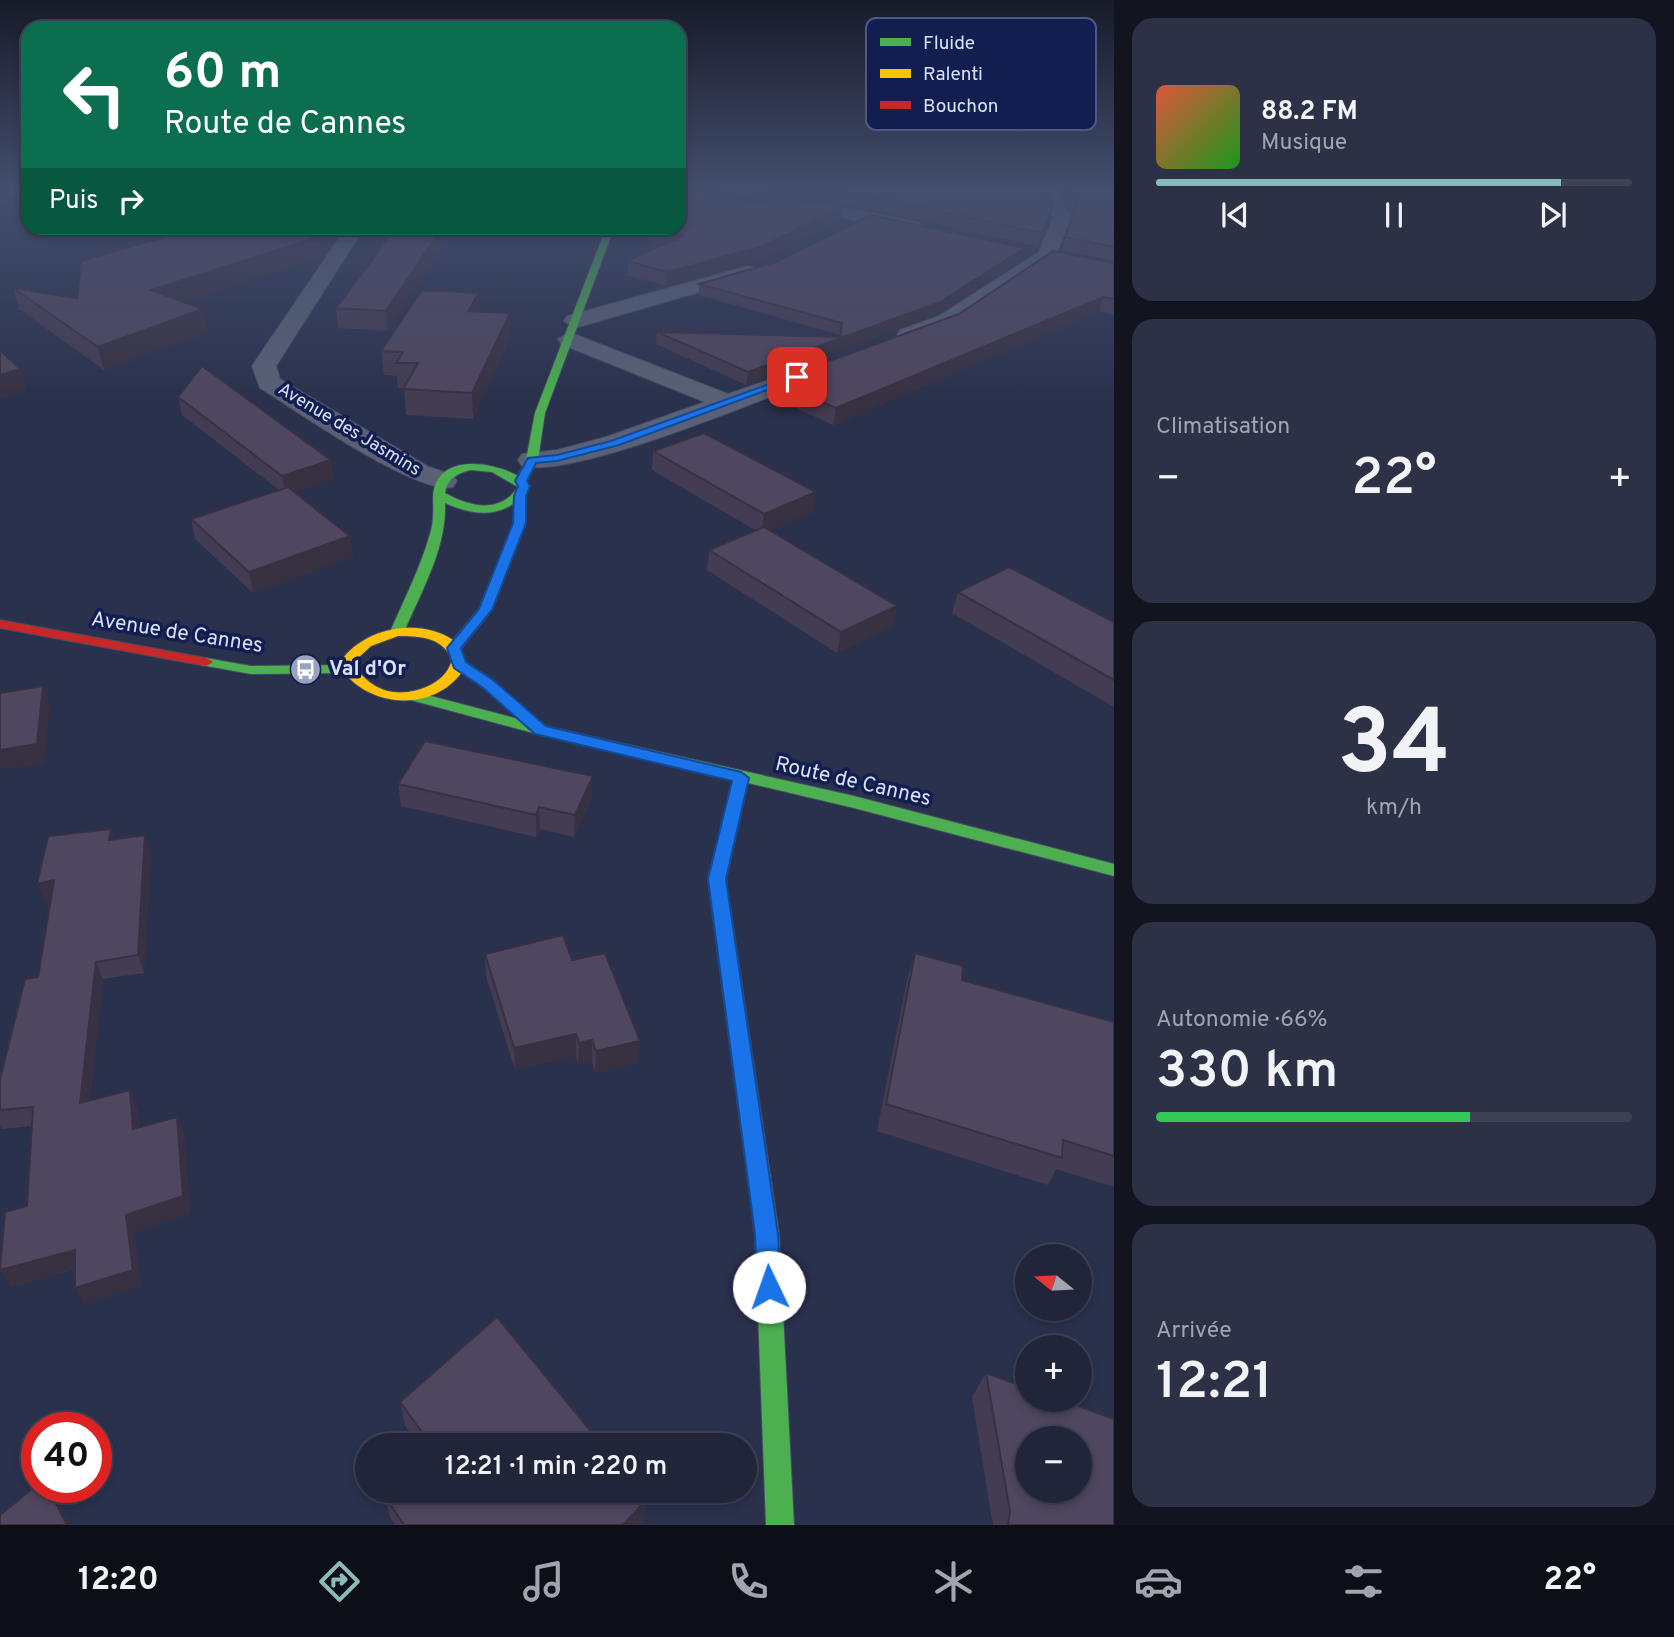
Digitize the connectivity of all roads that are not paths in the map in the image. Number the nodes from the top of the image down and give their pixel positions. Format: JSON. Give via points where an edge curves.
{"nodes":[{"id":1,"x":334,"y":259,"type":"edge"},
{"id":2,"x":598,"y":259,"type":"edge"},
{"id":3,"x":1049,"y":259,"type":"edge"},
{"id":4,"x":765,"y":267,"type":"edge"},
{"id":5,"x":572,"y":330,"type":"junction"},
{"id":6,"x":884,"y":344,"type":"edge"},
{"id":7,"x":847,"y":359,"type":"edge"},
{"id":8,"x":730,"y":403,"type":"junction"},
{"id":9,"x":540,"y":413,"type":"junction"},
{"id":10,"x":520,"y":432,"type":"dead end"},
{"id":11,"x":501,"y":450,"type":"dead end"},
{"id":12,"x":524,"y":479,"type":"junction"},
{"id":13,"x":448,"y":483,"type":"junction"},
{"id":14,"x":0,"y":624,"type":"edge"},
{"id":15,"x":397,"y":632,"type":"junction"},
{"id":16,"x":454,"y":648,"type":"junction"},
{"id":17,"x":459,"y":664,"type":"junction"},
{"id":18,"x":348,"y":669,"type":"junction"},
{"id":19,"x":412,"y":696,"type":"junction"},
{"id":20,"x":541,"y":730,"type":"junction"},
{"id":21,"x":741,"y":778,"type":"junction"},
{"id":22,"x":1114,"y":870,"type":"edge"},
{"id":23,"x":780,"y":1525,"type":"edge"}],
"edges":[{"from":1,"to":13,"type":"street","name":"Avenue des Jasmins","via":[[264,366],[269,383],[419,473]]},
{"from":2,"to":5,"type":"main road"},
{"from":3,"to":6,"type":"street","via":[[947,321]]},
{"from":4,"to":5,"type":"street"},
{"from":5,"to":8,"type":"street"},
{"from":5,"to":9,"type":"main road"},
{"from":7,"to":8,"type":"street"},
{"from":8,"to":12,"type":"street","via":[[557,458]]},
{"from":9,"to":10,"type":"main road"},
{"from":9,"to":12,"type":"main road"},
{"from":11,"to":13,"type":"main road"},
{"from":12,"to":13,"type":"main road","via":[[497,469]]},
{"from":12,"to":13,"type":"main road","via":[[512,502],[486,509],[459,507]]},
{"from":12,"to":16,"type":"main road","via":[[520,523],[485,610]]},
{"from":13,"to":15,"type":"main road","via":[[439,524]]},
{"from":14,"to":18,"type":"main road","name":"Avenue de Cannes","via":[[251,670]]},
{"from":15,"to":16,"type":"main road","via":[[431,634]]},
{"from":15,"to":18,"type":"main road","via":[[367,642],[350,659]]},
{"from":16,"to":17,"type":"main road"},
{"from":17,"to":19,"type":"main road","via":[[444,684]]},
{"from":17,"to":20,"type":"main road","name":"Route de Cannes"},
{"from":18,"to":19,"type":"main road","via":[[362,688],[394,697]]},
{"from":19,"to":20,"type":"main road","name":"Route de Cannes"},
{"from":20,"to":21,"type":"main road","name":"Route de Cannes"},
{"from":21,"to":22,"type":"main road","name":"Route de Cannes","via":[[853,802]]},
{"from":21,"to":23,"type":"main road","via":[[717,879],[766,1234]]}]}
